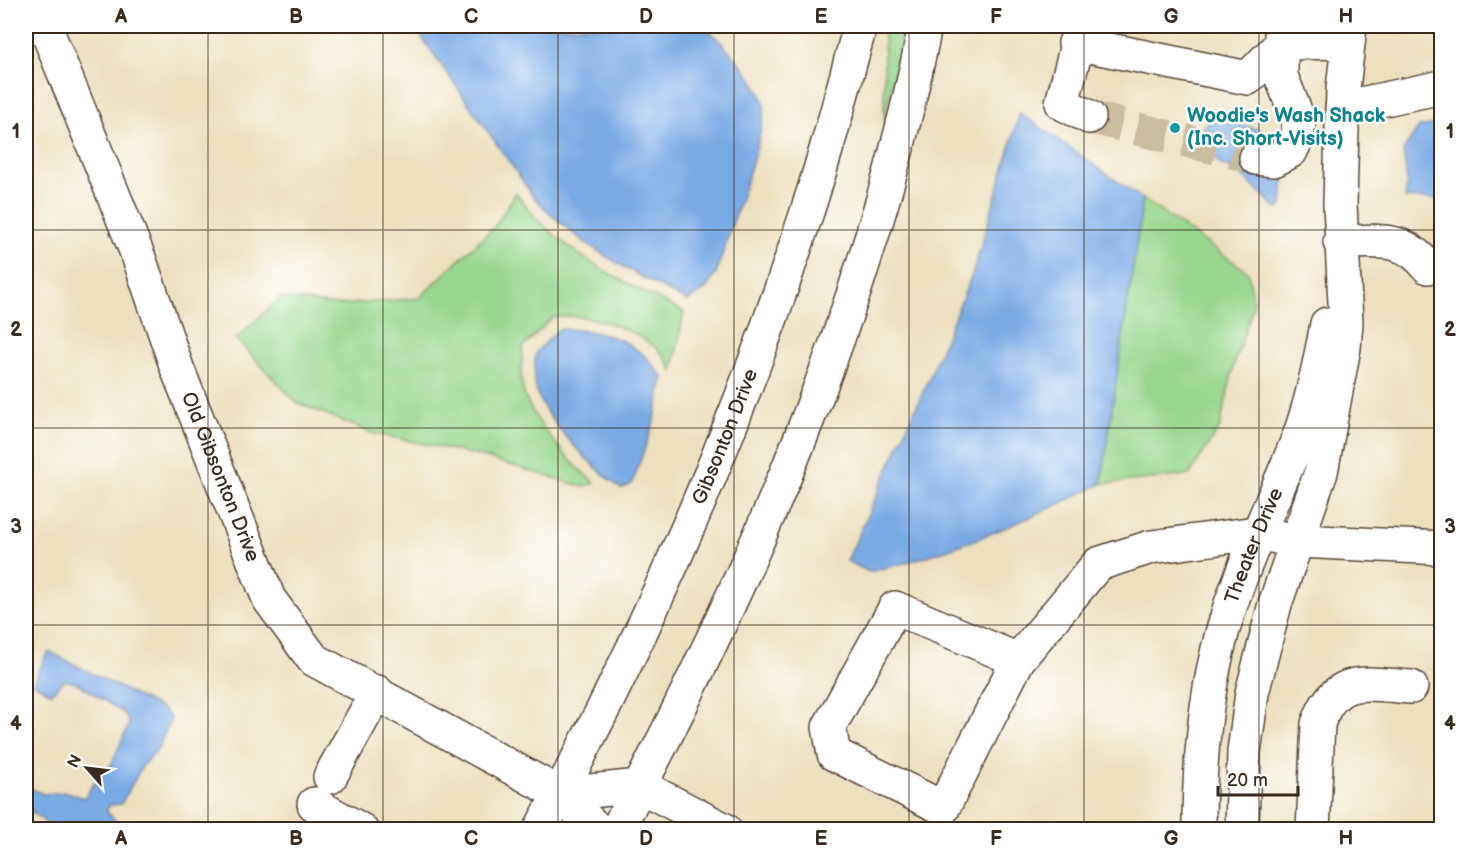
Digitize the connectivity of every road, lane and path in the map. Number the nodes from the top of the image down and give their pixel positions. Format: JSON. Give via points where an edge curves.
{"nodes":[{"id":1,"x":45,"y":26,"type":"edge"},
{"id":2,"x":860,"y":26,"type":"edge"},
{"id":3,"x":925,"y":26,"type":"edge"},
{"id":4,"x":1275,"y":32,"type":"edge"},
{"id":5,"x":1079,"y":34,"type":"edge"},
{"id":6,"x":1349,"y":34,"type":"edge"},
{"id":7,"x":1442,"y":87,"type":"edge"},
{"id":8,"x":1342,"y":108,"type":"junction"},
{"id":9,"x":1089,"y":117,"type":"tunnel mouth"},
{"id":10,"x":1256,"y":158,"type":"tunnel mouth"},
{"id":11,"x":1341,"y":255,"type":"junction"},
{"id":12,"x":1428,"y":267,"type":"dead end"},
{"id":13,"x":1256,"y":533,"type":"junction"},
{"id":14,"x":1298,"y":541,"type":"junction"},
{"id":15,"x":1442,"y":548,"type":"edge"},
{"id":16,"x":1018,"y":660,"type":"junction"},
{"id":17,"x":1411,"y":687,"type":"dead end"},
{"id":18,"x":377,"y":692,"type":"junction"},
{"id":19,"x":640,"y":786,"type":"junction"},
{"id":20,"x":560,"y":794,"type":"junction"},
{"id":21,"x":361,"y":830,"type":"edge"},
{"id":22,"x":540,"y":830,"type":"edge"},
{"id":23,"x":598,"y":830,"type":"edge"},
{"id":24,"x":617,"y":830,"type":"edge"},
{"id":25,"x":725,"y":830,"type":"edge"},
{"id":26,"x":1199,"y":830,"type":"edge"},
{"id":27,"x":1242,"y":830,"type":"edge"},
{"id":28,"x":1313,"y":830,"type":"edge"}],
"edges":[{"from":1,"to":18,"type":"street","name":"Old Gibsonton Drive","via":[[139,258],[177,368],[269,599],[313,659]]},
{"from":2,"to":20,"type":"street","name":"Gibsonton Drive","via":[[799,238],[724,442],[652,608]]},
{"from":3,"to":19,"type":"street","via":[[886,191],[814,400],[724,616]]},
{"from":4,"to":5,"type":"street","via":[[1248,78]]},
{"from":4,"to":6,"type":"street"},
{"from":4,"to":10,"type":"street","via":[[1281,76],[1299,121],[1297,138],[1291,151],[1274,160]]},
{"from":5,"to":9,"type":"street","via":[[1062,103]]},
{"from":6,"to":8,"type":"street","name":"Theater Drive"},
{"from":7,"to":8,"type":"street"},
{"from":8,"to":11,"type":"street","name":"Theater Drive"},
{"from":11,"to":12,"type":"street","via":[[1396,243],[1416,252]]},
{"from":11,"to":13,"type":"street","name":"Theater Drive","via":[[1321,357],[1299,438]]},
{"from":11,"to":14,"type":"street","name":"Theater Drive","via":[[1346,322],[1339,382],[1321,472]]},
{"from":13,"to":14,"type":"street"},
{"from":13,"to":16,"type":"street","via":[[1151,547],[1098,564]]},
{"from":13,"to":26,"type":"street","name":"Theater Drive","via":[[1227,616],[1213,674],[1204,725]]},
{"from":14,"to":15,"type":"street"},
{"from":14,"to":27,"type":"street","name":"Theater Drive","via":[[1275,604],[1252,693],[1244,752]]},
{"from":16,"to":16,"type":"street","via":[[943,808],[834,754],[829,727],[896,609]]},
{"from":17,"to":28,"type":"street","via":[[1358,684],[1343,687],[1328,702],[1318,724]]},
{"from":18,"to":20,"type":"street","name":"Old Gibsonton Drive"},
{"from":18,"to":21,"type":"street","via":[[322,790]]},
{"from":19,"to":20,"type":"street"},
{"from":19,"to":24,"type":"street"},
{"from":19,"to":25,"type":"street"},
{"from":20,"to":22,"type":"street","name":"Gibsonton Drive"},
{"from":20,"to":23,"type":"street","name":"Old Gibsonton Drive"}]}
